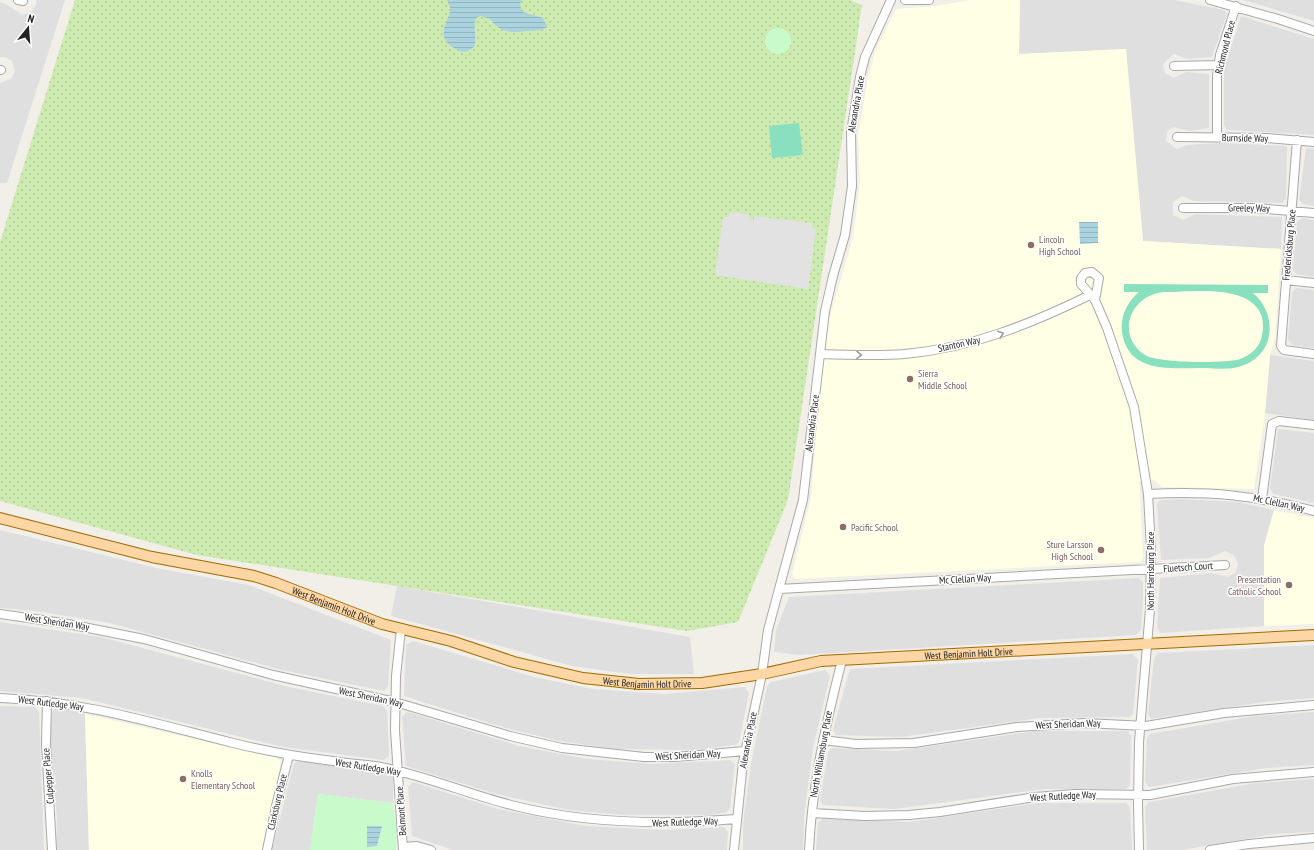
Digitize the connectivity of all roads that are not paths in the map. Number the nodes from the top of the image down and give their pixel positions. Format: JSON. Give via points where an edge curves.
{"nodes":[{"id":1,"x":891,"y":0,"type":"edge"},
{"id":2,"x":905,"y":0,"type":"edge"},
{"id":3,"x":929,"y":0,"type":"edge"},
{"id":4,"x":1210,"y":0,"type":"edge"},
{"id":5,"x":1236,"y":6,"type":"junction"},
{"id":6,"x":1314,"y":31,"type":"edge"},
{"id":7,"x":1218,"y":65,"type":"junction"},
{"id":8,"x":1174,"y":66,"type":"dead end"},
{"id":9,"x":1177,"y":137,"type":"dead end"},
{"id":10,"x":1217,"y":137,"type":"junction"},
{"id":11,"x":1298,"y":140,"type":"junction"},
{"id":12,"x":1314,"y":142,"type":"edge"},
{"id":13,"x":1183,"y":208,"type":"dead end"},
{"id":14,"x":1292,"y":210,"type":"junction"},
{"id":15,"x":1314,"y":213,"type":"edge"},
{"id":16,"x":1286,"y":280,"type":"junction"},
{"id":17,"x":1314,"y":283,"type":"edge"},
{"id":18,"x":1092,"y":298,"type":"joint"},
{"id":19,"x":820,"y":354,"type":"junction"},
{"id":20,"x":1314,"y":354,"type":"edge"},
{"id":21,"x":1314,"y":425,"type":"edge"},
{"id":22,"x":1148,"y":494,"type":"junction"},
{"id":23,"x":1262,"y":498,"type":"junction"},
{"id":24,"x":1314,"y":511,"type":"edge"},
{"id":25,"x":0,"y":518,"type":"edge"},
{"id":26,"x":1225,"y":565,"type":"dead end"},
{"id":27,"x":1151,"y":569,"type":"junction"},
{"id":28,"x":780,"y":589,"type":"junction"},
{"id":29,"x":0,"y":614,"type":"edge"},
{"id":30,"x":401,"y":629,"type":"junction"},
{"id":31,"x":1314,"y":635,"type":"edge"},
{"id":32,"x":1148,"y":644,"type":"junction"},
{"id":33,"x":842,"y":660,"type":"junction"},
{"id":34,"x":762,"y":674,"type":"junction"},
{"id":35,"x":0,"y":698,"type":"edge"},
{"id":36,"x":47,"y":701,"type":"junction"},
{"id":37,"x":395,"y":702,"type":"junction"},
{"id":38,"x":1314,"y":705,"type":"edge"},
{"id":39,"x":1140,"y":726,"type":"junction"},
{"id":40,"x":823,"y":740,"type":"junction"},
{"id":41,"x":745,"y":751,"type":"junction"},
{"id":42,"x":289,"y":755,"type":"junction"},
{"id":43,"x":398,"y":771,"type":"junction"},
{"id":44,"x":1314,"y":772,"type":"edge"},
{"id":45,"x":1138,"y":795,"type":"junction"},
{"id":46,"x":812,"y":813,"type":"junction"},
{"id":47,"x":736,"y":819,"type":"junction"},
{"id":48,"x":1314,"y":838,"type":"edge"},
{"id":49,"x":403,"y":848,"type":"edge"},
{"id":50,"x":52,"y":850,"type":"edge"},
{"id":51,"x":267,"y":850,"type":"edge"},
{"id":52,"x":431,"y":850,"type":"edge"},
{"id":53,"x":734,"y":850,"type":"edge"},
{"id":54,"x":809,"y":850,"type":"edge"},
{"id":55,"x":1140,"y":850,"type":"edge"},
{"id":56,"x":1210,"y":850,"type":"edge"}],
"edges":[{"from":1,"to":19,"type":"street","name":"Alexandria Place","via":[[865,57],[860,77],[851,132],[852,186],[845,235],[828,296]]},
{"from":2,"to":3,"type":"street"},
{"from":4,"to":5,"type":"street"},
{"from":5,"to":6,"type":"street"},
{"from":5,"to":7,"type":"street","name":"Richmond Place"},
{"from":7,"to":8,"type":"street"},
{"from":7,"to":10,"type":"street","name":"Richmond Place"},
{"from":9,"to":10,"type":"street","name":"Burnside Way"},
{"from":10,"to":11,"type":"street","name":"Burnside Way"},
{"from":11,"to":12,"type":"street","name":"Burnside Way"},
{"from":11,"to":14,"type":"street","name":"Fredericksburg Place"},
{"from":13,"to":14,"type":"street","name":"Greeley Way"},
{"from":14,"to":15,"type":"street","name":"Greeley Way"},
{"from":14,"to":16,"type":"street","name":"Fredericksburg Place"},
{"from":16,"to":17,"type":"street"},
{"from":16,"to":20,"type":"street","name":"Fredericksburg Place","via":[[1282,350]]},
{"from":19,"to":18,"type":"street","name":"Stanton Way","one_way":true,"via":[[893,354],[948,347],[1017,328]]},
{"from":18,"to":22,"type":"street","name":"North Harrisburg Place","via":[[1107,328],[1134,407]]},
{"from":19,"to":28,"type":"street","name":"Alexandria Place","via":[[802,500]]},
{"from":21,"to":23,"type":"street","via":[[1279,421],[1273,423]]},
{"from":22,"to":23,"type":"street","name":"Mc Clellan Way","via":[[1214,493]]},
{"from":22,"to":27,"type":"street","name":"North Harrisburg Place"},
{"from":23,"to":24,"type":"street","name":"Mc Clellan Way"},
{"from":25,"to":30,"type":"main road","name":"West Benjamin Holt Drive","via":[[152,557],[276,582],[382,624]]},
{"from":26,"to":27,"type":"street","name":"Fluetsch Court"},
{"from":27,"to":28,"type":"street","name":"Mc Clellan Way"},
{"from":27,"to":32,"type":"street","name":"North Harrisburg Place"},
{"from":28,"to":34,"type":"street","name":"Alexandria Place","via":[[768,630]]},
{"from":29,"to":37,"type":"street","name":"West Sheridan Way","via":[[110,631],[292,680]]},
{"from":30,"to":34,"type":"main road","name":"West Benjamin Holt Drive","via":[[546,670],[606,681],[638,684],[698,683]]},
{"from":30,"to":37,"type":"street","name":"Belmont Place"},
{"from":31,"to":32,"type":"main road","name":"West Benjamin Holt Drive"},
{"from":32,"to":33,"type":"main road","name":"West Benjamin Holt Drive"},
{"from":32,"to":39,"type":"street","name":"North Harrisburg Place"},
{"from":33,"to":34,"type":"main road","name":"West Benjamin Holt Drive","via":[[811,662]]},
{"from":33,"to":40,"type":"street","name":"North Williamsburg Place"},
{"from":34,"to":41,"type":"street","name":"Alexandria Place"},
{"from":35,"to":36,"type":"street","name":"West Rutledge Way"},
{"from":36,"to":42,"type":"street","name":"West Rutledge Way","via":[[118,713],[234,744]]},
{"from":36,"to":50,"type":"street","name":"Culpepper Place","via":[[46,743]]},
{"from":37,"to":41,"type":"street","name":"West Sheridan Way","via":[[510,736],[589,752],[675,757]]},
{"from":37,"to":43,"type":"street","name":"Belmont Place"},
{"from":38,"to":39,"type":"street","name":"West Sheridan Way","via":[[1269,708]]},
{"from":39,"to":40,"type":"street","name":"West Sheridan Way","via":[[1100,723],[1053,724],[987,731],[926,742],[885,745]]},
{"from":39,"to":45,"type":"street","name":"North Harrisburg Place"},
{"from":40,"to":46,"type":"street","name":"North Williamsburg Place"},
{"from":41,"to":47,"type":"street","name":"Alexandria Place"},
{"from":42,"to":43,"type":"street","name":"West Rutledge Way"},
{"from":42,"to":51,"type":"street","name":"Clarksburg Place"},
{"from":43,"to":47,"type":"street","name":"West Rutledge Way","via":[[515,806],[577,818],[647,823]]},
{"from":43,"to":49,"type":"street","name":"Belmont Place"},
{"from":44,"to":45,"type":"street","name":"West Rutledge Way","via":[[1233,779]]},
{"from":45,"to":46,"type":"street","name":"West Rutledge Way","via":[[1074,794],[1035,797],[910,815]]},
{"from":45,"to":55,"type":"street","name":"North Harrisburg Place"},
{"from":46,"to":54,"type":"street","name":"North Williamsburg Place"},
{"from":47,"to":53,"type":"street","name":"Alexandria Place"},
{"from":48,"to":56,"type":"street"},
{"from":49,"to":52,"type":"street","via":[[417,846]]}]}
